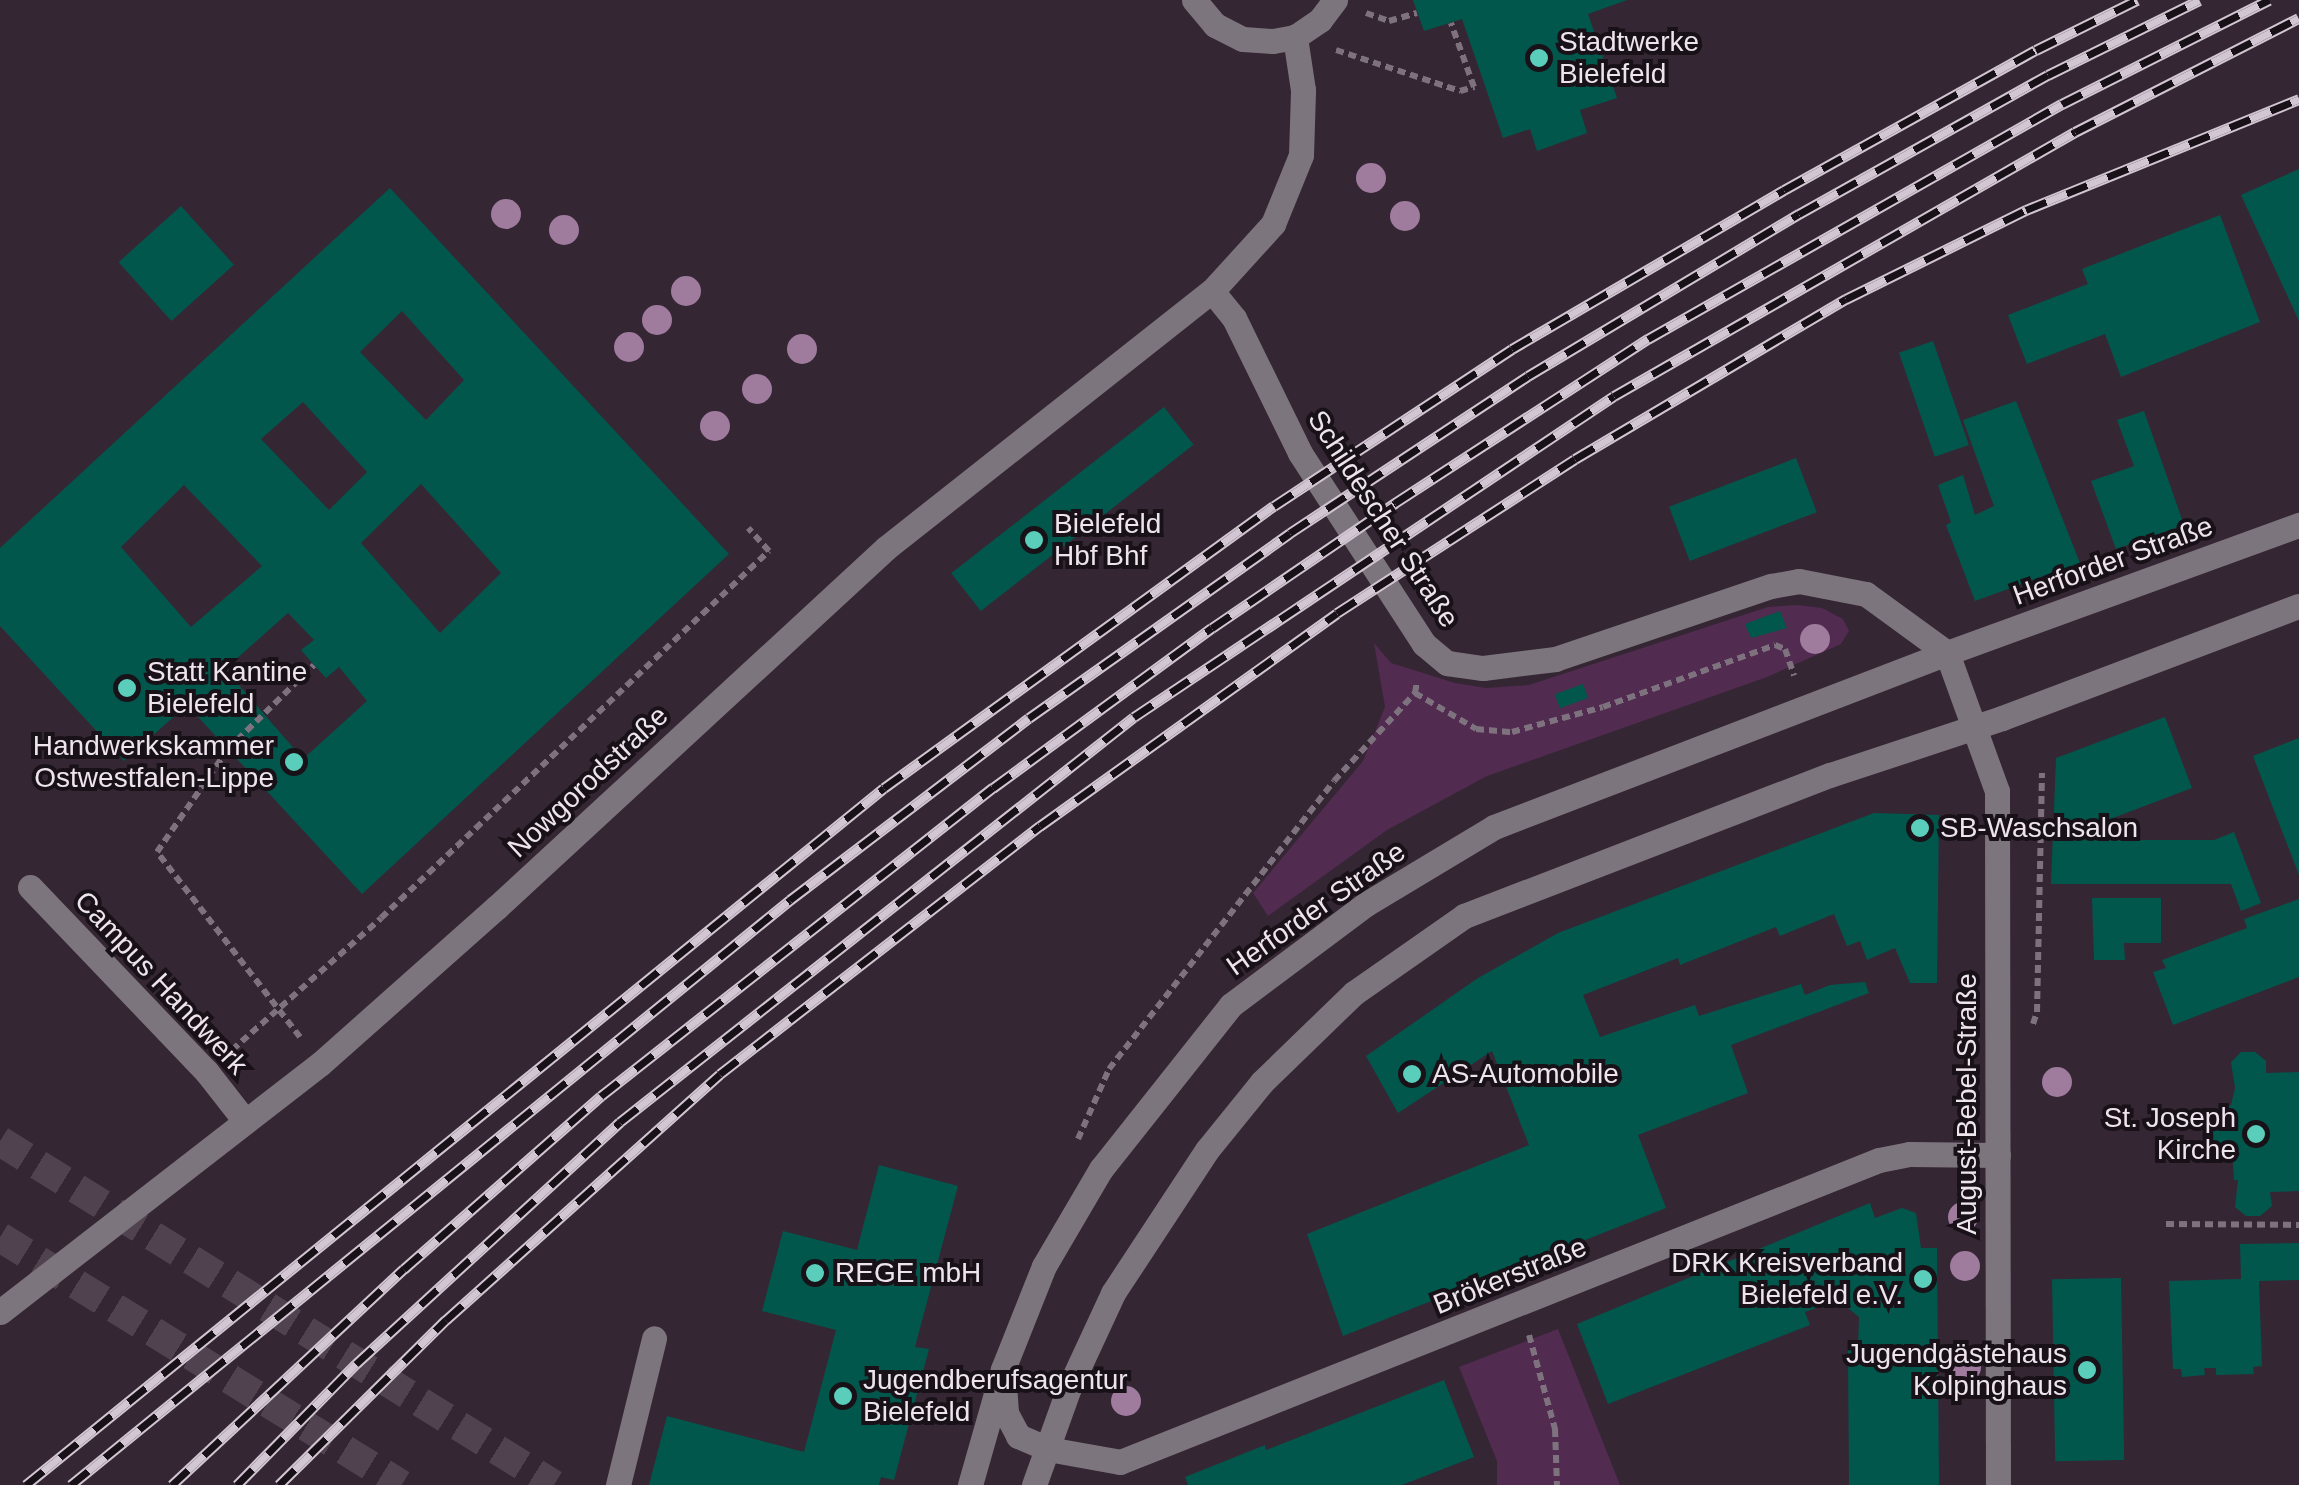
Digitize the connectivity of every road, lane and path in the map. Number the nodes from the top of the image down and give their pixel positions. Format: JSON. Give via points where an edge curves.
{"nodes":[{"id":1,"x":1194,"y":0,"type":"edge"},
{"id":2,"x":1335,"y":0,"type":"edge"},
{"id":3,"x":1417,"y":12,"type":"dead end"},
{"id":4,"x":1389,"y":21,"type":"dead end"},
{"id":5,"x":1451,"y":22,"type":"dead end"},
{"id":6,"x":1295,"y":37,"type":"junction"},
{"id":7,"x":1212,"y":291,"type":"junction"},
{"id":8,"x":2299,"y":525,"type":"edge"},
{"id":9,"x":748,"y":528,"type":"dead end"},
{"id":10,"x":2299,"y":606,"type":"edge"},
{"id":11,"x":1947,"y":653,"type":"junction"},
{"id":12,"x":314,"y":665,"type":"dead end"},
{"id":13,"x":1794,"y":675,"type":"dead end"},
{"id":14,"x":1976,"y":726,"type":"junction"},
{"id":15,"x":30,"y":886,"type":"dead end"},
{"id":16,"x":280,"y":1009,"type":"junction"},
{"id":17,"x":320,"y":1064,"type":"junction"},
{"id":18,"x":206,"y":1072,"type":"junction"},
{"id":19,"x":245,"y":1121,"type":"junction"},
{"id":20,"x":1080,"y":1136,"type":"dead end"},
{"id":21,"x":1998,"y":1155,"type":"junction"},
{"id":22,"x":2166,"y":1224,"type":"dead end"},
{"id":23,"x":2299,"y":1225,"type":"edge"},
{"id":24,"x":1520,"y":1305,"type":"junction"},
{"id":25,"x":0,"y":1312,"type":"edge"},
{"id":26,"x":654,"y":1338,"type":"dead end"},
{"id":27,"x":1003,"y":1369,"type":"junction"},
{"id":28,"x":914,"y":1406,"type":"dead end"},
{"id":29,"x":953,"y":1416,"type":"dead end"},
{"id":30,"x":1048,"y":1449,"type":"junction"},
{"id":31,"x":618,"y":1485,"type":"edge"},
{"id":32,"x":970,"y":1485,"type":"edge"},
{"id":33,"x":1034,"y":1485,"type":"edge"},
{"id":34,"x":1557,"y":1485,"type":"edge"},
{"id":35,"x":1998,"y":1485,"type":"edge"}],
"edges":[{"from":1,"to":6,"type":"street","via":[[1216,25],[1243,39]]},
{"from":2,"to":6,"type":"street"},
{"from":3,"to":4,"type":"path"},
{"from":5,"to":6,"type":"path","via":[[1474,87],[1460,92]]},
{"from":6,"to":7,"type":"street","via":[[1302,156],[1274,224]]},
{"from":7,"to":11,"type":"street","name":"Schildescher Straße","via":[[1234,318],[1300,454],[1424,644],[1447,662],[1482,668],[1556,659],[1799,581],[1866,594]]},
{"from":7,"to":17,"type":"street","name":"Nowgorodstraße","via":[[886,548]]},
{"from":8,"to":11,"type":"street","name":"Herforder Straße"},
{"from":9,"to":16,"type":"path","via":[[769,551]]},
{"from":10,"to":14,"type":"street"},
{"from":11,"to":14,"type":"street"},
{"from":11,"to":27,"type":"street","name":"Herforder Straße","via":[[1494,827],[1366,904],[1231,1005],[1100,1169],[1044,1266]]},
{"from":12,"to":16,"type":"path","via":[[228,749],[157,852]]},
{"from":13,"to":20,"type":"path","via":[[1785,649],[1775,645],[1512,732],[1476,729],[1415,693],[1297,827],[1109,1068]]},
{"from":14,"to":21,"type":"street","name":"August-Bebel-Straße","via":[[1997,790]]},
{"from":14,"to":30,"type":"street","via":[[1464,916],[1354,993],[1262,1082],[1166,1208],[1113,1292]]},
{"from":15,"to":18,"type":"street","name":"Campus Handwerk"},
{"from":16,"to":17,"type":"path"},
{"from":16,"to":18,"type":"path"},
{"from":17,"to":19,"type":"street","name":"Nowgorodstraße"},
{"from":18,"to":19,"type":"street","name":"Campus Handwerk"},
{"from":19,"to":25,"type":"street","name":"Nowgorodstraße"},
{"from":21,"to":24,"type":"street","name":"Brökerstraße","via":[[1879,1160]]},
{"from":21,"to":35,"type":"street","name":"August-Bebel-Straße"},
{"from":22,"to":23,"type":"path"},
{"from":24,"to":30,"type":"street","name":"Brökerstraße","via":[[1120,1462]]},
{"from":24,"to":34,"type":"path","via":[[1554,1429]]},
{"from":26,"to":31,"type":"street"},
{"from":27,"to":30,"type":"street","via":[[1006,1413],[1018,1436]]},
{"from":27,"to":32,"type":"street","name":"Herforder Straße"},
{"from":28,"to":29,"type":"path"},
{"from":30,"to":33,"type":"street"}]}
